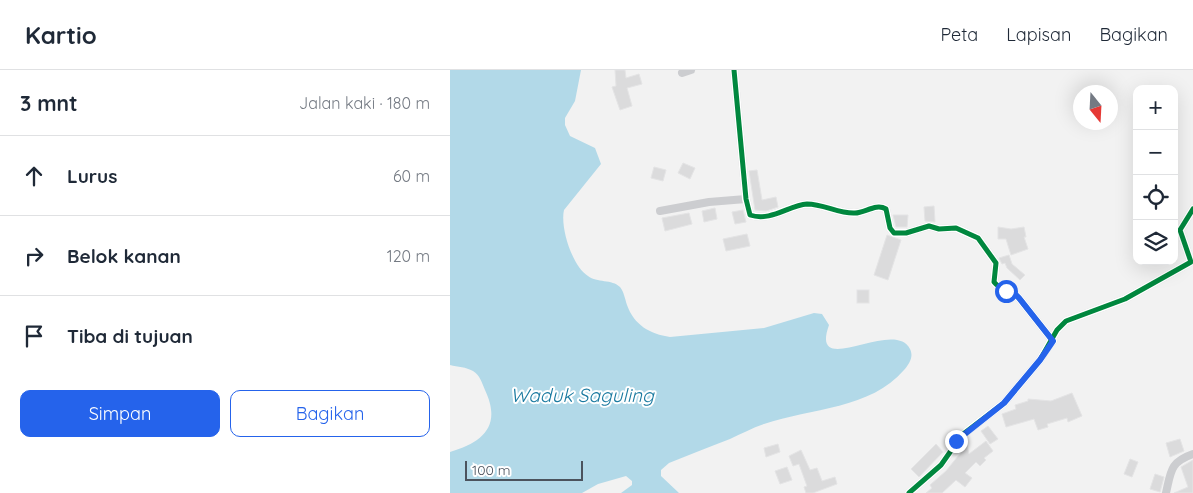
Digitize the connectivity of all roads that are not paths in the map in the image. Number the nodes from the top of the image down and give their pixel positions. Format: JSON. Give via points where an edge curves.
{"nodes":[{"id":1,"x":691,"y":70,"type":"edge"},
{"id":2,"x":734,"y":70,"type":"edge"},
{"id":3,"x":682,"y":73,"type":"dead end"},
{"id":4,"x":746,"y":199,"type":"junction"},
{"id":5,"x":1193,"y":210,"type":"edge"},
{"id":6,"x":660,"y":211,"type":"dead end"},
{"id":7,"x":1192,"y":264,"type":"edge"},
{"id":8,"x":1053,"y":341,"type":"junction"},
{"id":9,"x":1193,"y":454,"type":"edge"},
{"id":10,"x":909,"y":493,"type":"edge"},
{"id":11,"x":1166,"y":493,"type":"edge"}],
"edges":[{"from":1,"to":3,"type":"street"},
{"from":2,"to":4,"type":"street"},
{"from":4,"to":6,"type":"street"},
{"from":4,"to":8,"type":"street","via":[[748,211],[754,216],[784,213],[800,204],[856,213],[883,207],[894,233],[929,226],[956,228],[972,234],[997,264],[994,282],[998,288],[1014,293]]},
{"from":5,"to":7,"type":"street","via":[[1180,230]]},
{"from":7,"to":8,"type":"street","via":[[1125,299],[1066,321],[1057,330]]},
{"from":8,"to":10,"type":"street","via":[[1004,403],[962,435],[941,465]]},
{"from":9,"to":11,"type":"street","via":[[1174,464]]}]}
